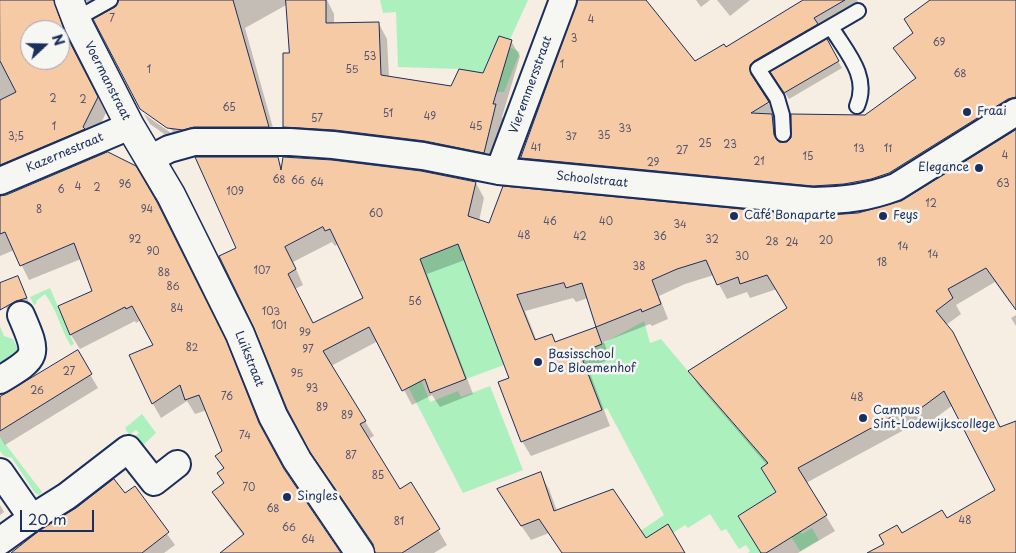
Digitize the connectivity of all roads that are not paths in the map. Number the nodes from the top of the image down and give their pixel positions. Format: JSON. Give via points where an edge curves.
{"nodes":[{"id":1,"x":110,"y":0,"type":"edge"},
{"id":2,"x":563,"y":0,"type":"edge"},
{"id":3,"x":73,"y":9,"type":"edge"},
{"id":4,"x":858,"y":12,"type":"dead end"},
{"id":5,"x":831,"y":27,"type":"junction"},
{"id":6,"x":857,"y":106,"type":"dead end"},
{"id":7,"x":1016,"y":112,"type":"edge"},
{"id":8,"x":130,"y":126,"type":"junction"},
{"id":9,"x":783,"y":134,"type":"dead end"},
{"id":10,"x":150,"y":158,"type":"junction"},
{"id":11,"x":499,"y":171,"type":"junction"},
{"id":12,"x":0,"y":181,"type":"edge"},
{"id":13,"x":21,"y":315,"type":"dead end"},
{"id":14,"x":0,"y":380,"type":"edge"},
{"id":15,"x":177,"y":464,"type":"dead end"},
{"id":16,"x":0,"y":472,"type":"edge"},
{"id":17,"x":32,"y":518,"type":"junction"},
{"id":18,"x":0,"y":541,"type":"edge"},
{"id":19,"x":360,"y":553,"type":"edge"}],
"edges":[{"from":1,"to":3,"type":"lane"},
{"from":2,"to":11,"type":"street","name":"Vieremmersstraat"},
{"from":3,"to":8,"type":"street","name":"Voermanstraat"},
{"from":4,"to":5,"type":"lane"},
{"from":5,"to":6,"type":"lane","via":[[862,83]]},
{"from":5,"to":9,"type":"lane","via":[[758,69],[777,98]]},
{"from":7,"to":11,"type":"street","name":"Schoolstraat","via":[[901,192],[850,200],[813,201],[779,192]]},
{"from":8,"to":10,"type":"street","name":"Voermanstraat"},
{"from":8,"to":12,"type":"street","name":"Kazernestraat"},
{"from":10,"to":11,"type":"street","name":"Schoolstraat","via":[[194,142],[290,142],[378,149]]},
{"from":10,"to":19,"type":"street","name":"Luikstraat","via":[[172,195],[240,334],[272,416],[297,460]]},
{"from":13,"to":14,"type":"street","via":[[32,339],[33,352],[28,361]]},
{"from":15,"to":17,"type":"street","via":[[154,482],[128,449],[67,496]]},
{"from":16,"to":17,"type":"street"},
{"from":17,"to":18,"type":"street"}]}
